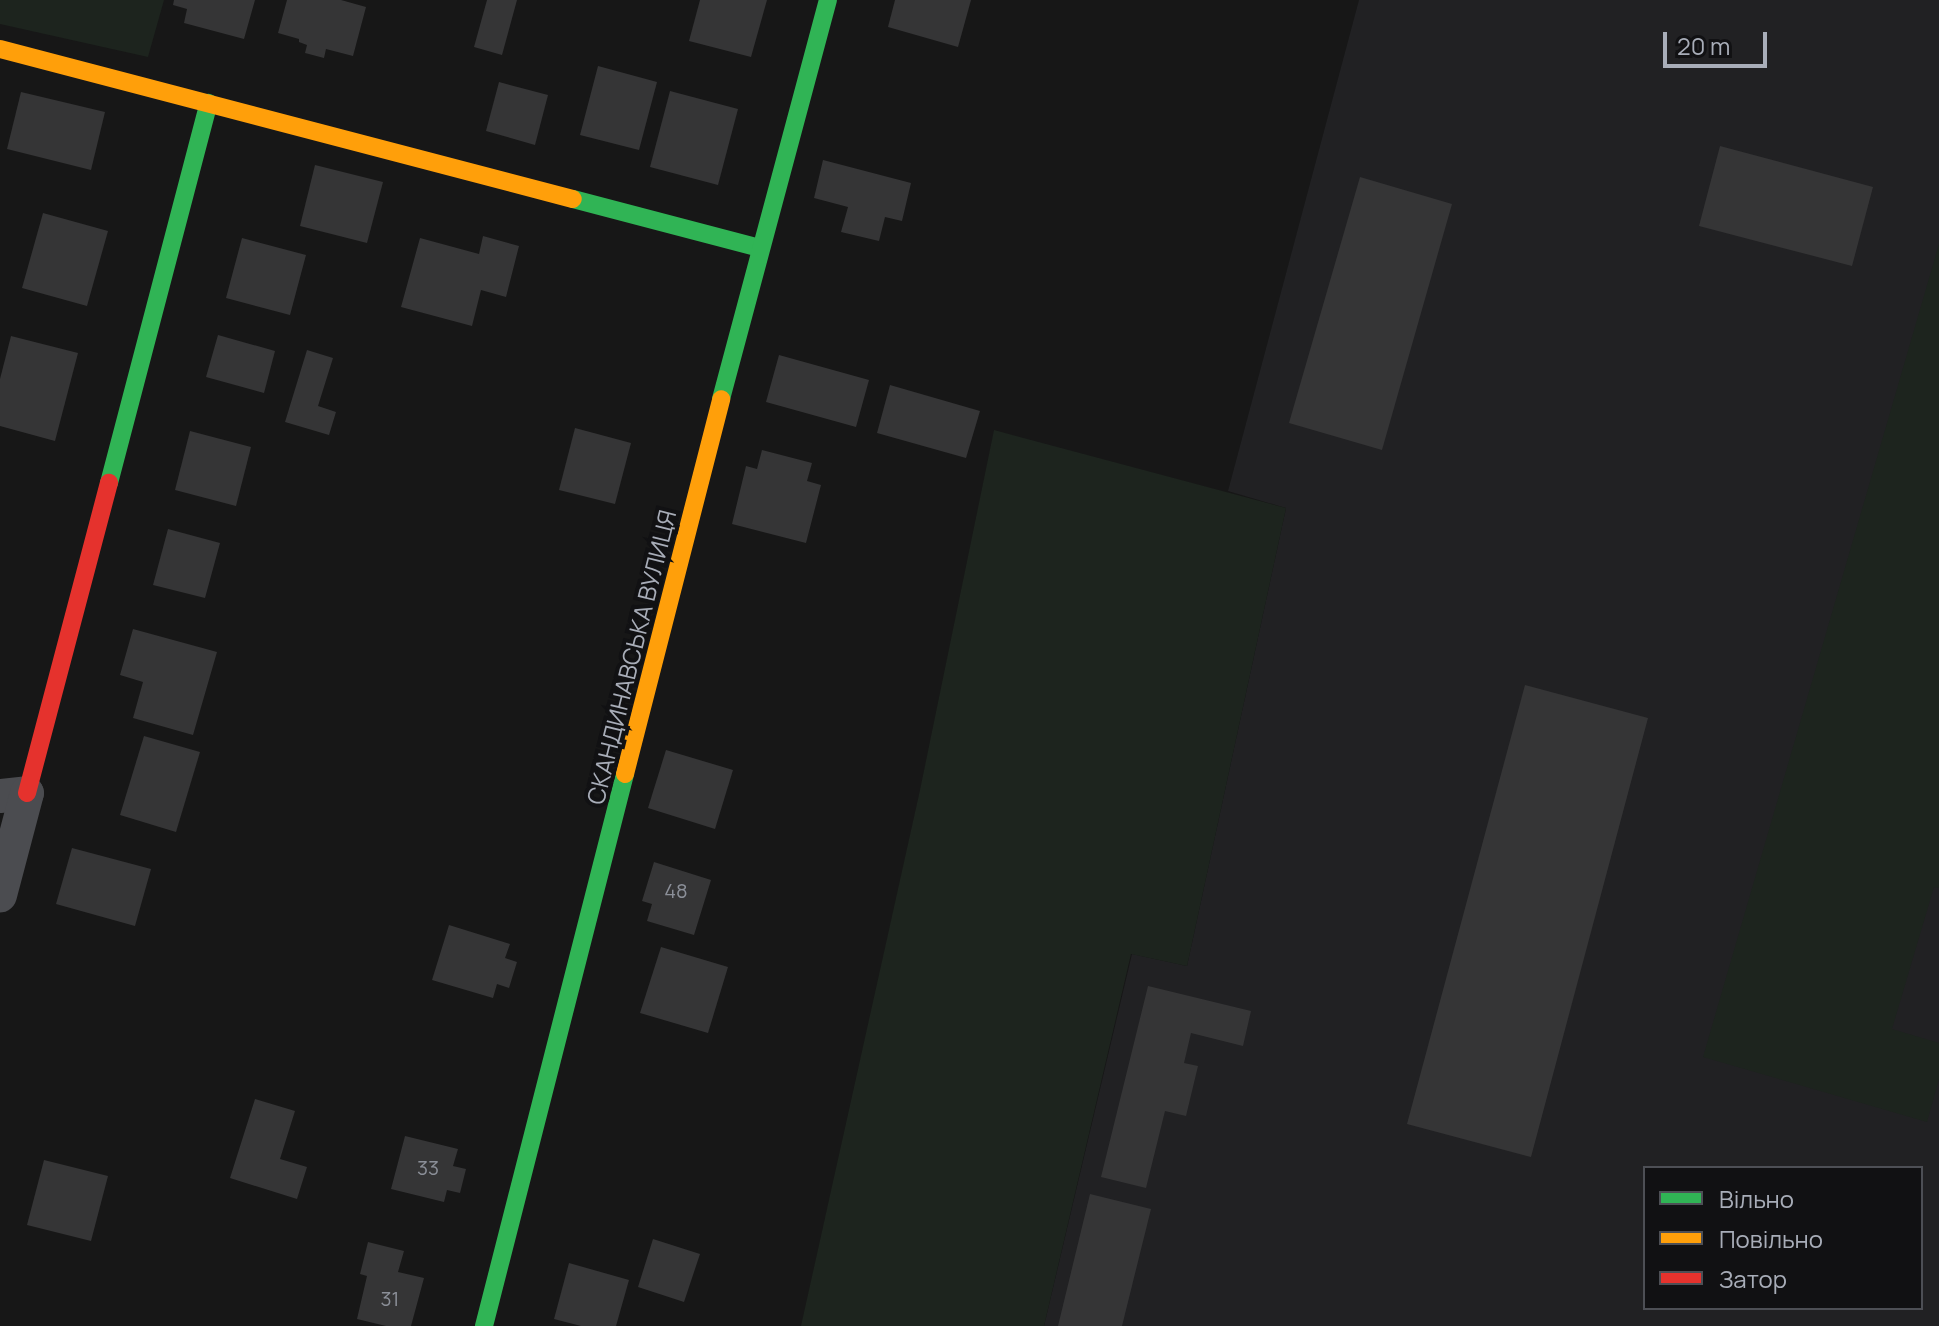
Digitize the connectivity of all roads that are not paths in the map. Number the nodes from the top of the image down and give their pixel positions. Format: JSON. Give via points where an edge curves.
{"nodes":[{"id":1,"x":828,"y":0,"type":"edge"},
{"id":2,"x":0,"y":49,"type":"edge"},
{"id":3,"x":209,"y":103,"type":"junction"},
{"id":4,"x":760,"y":248,"type":"junction"},
{"id":5,"x":14,"y":794,"type":"edge"},
{"id":6,"x":0,"y":895,"type":"edge"},
{"id":7,"x":484,"y":1326,"type":"edge"}],
"edges":[{"from":1,"to":4,"type":"street","name":"СКАНДИНАВСЬКА ВУЛИЦЯ"},
{"from":2,"to":3,"type":"street"},
{"from":3,"to":4,"type":"street"},
{"from":3,"to":5,"type":"street"},
{"from":4,"to":7,"type":"street","name":"СКАНДИНАВСЬКА ВУЛИЦЯ"},
{"from":5,"to":6,"type":"street"}]}
